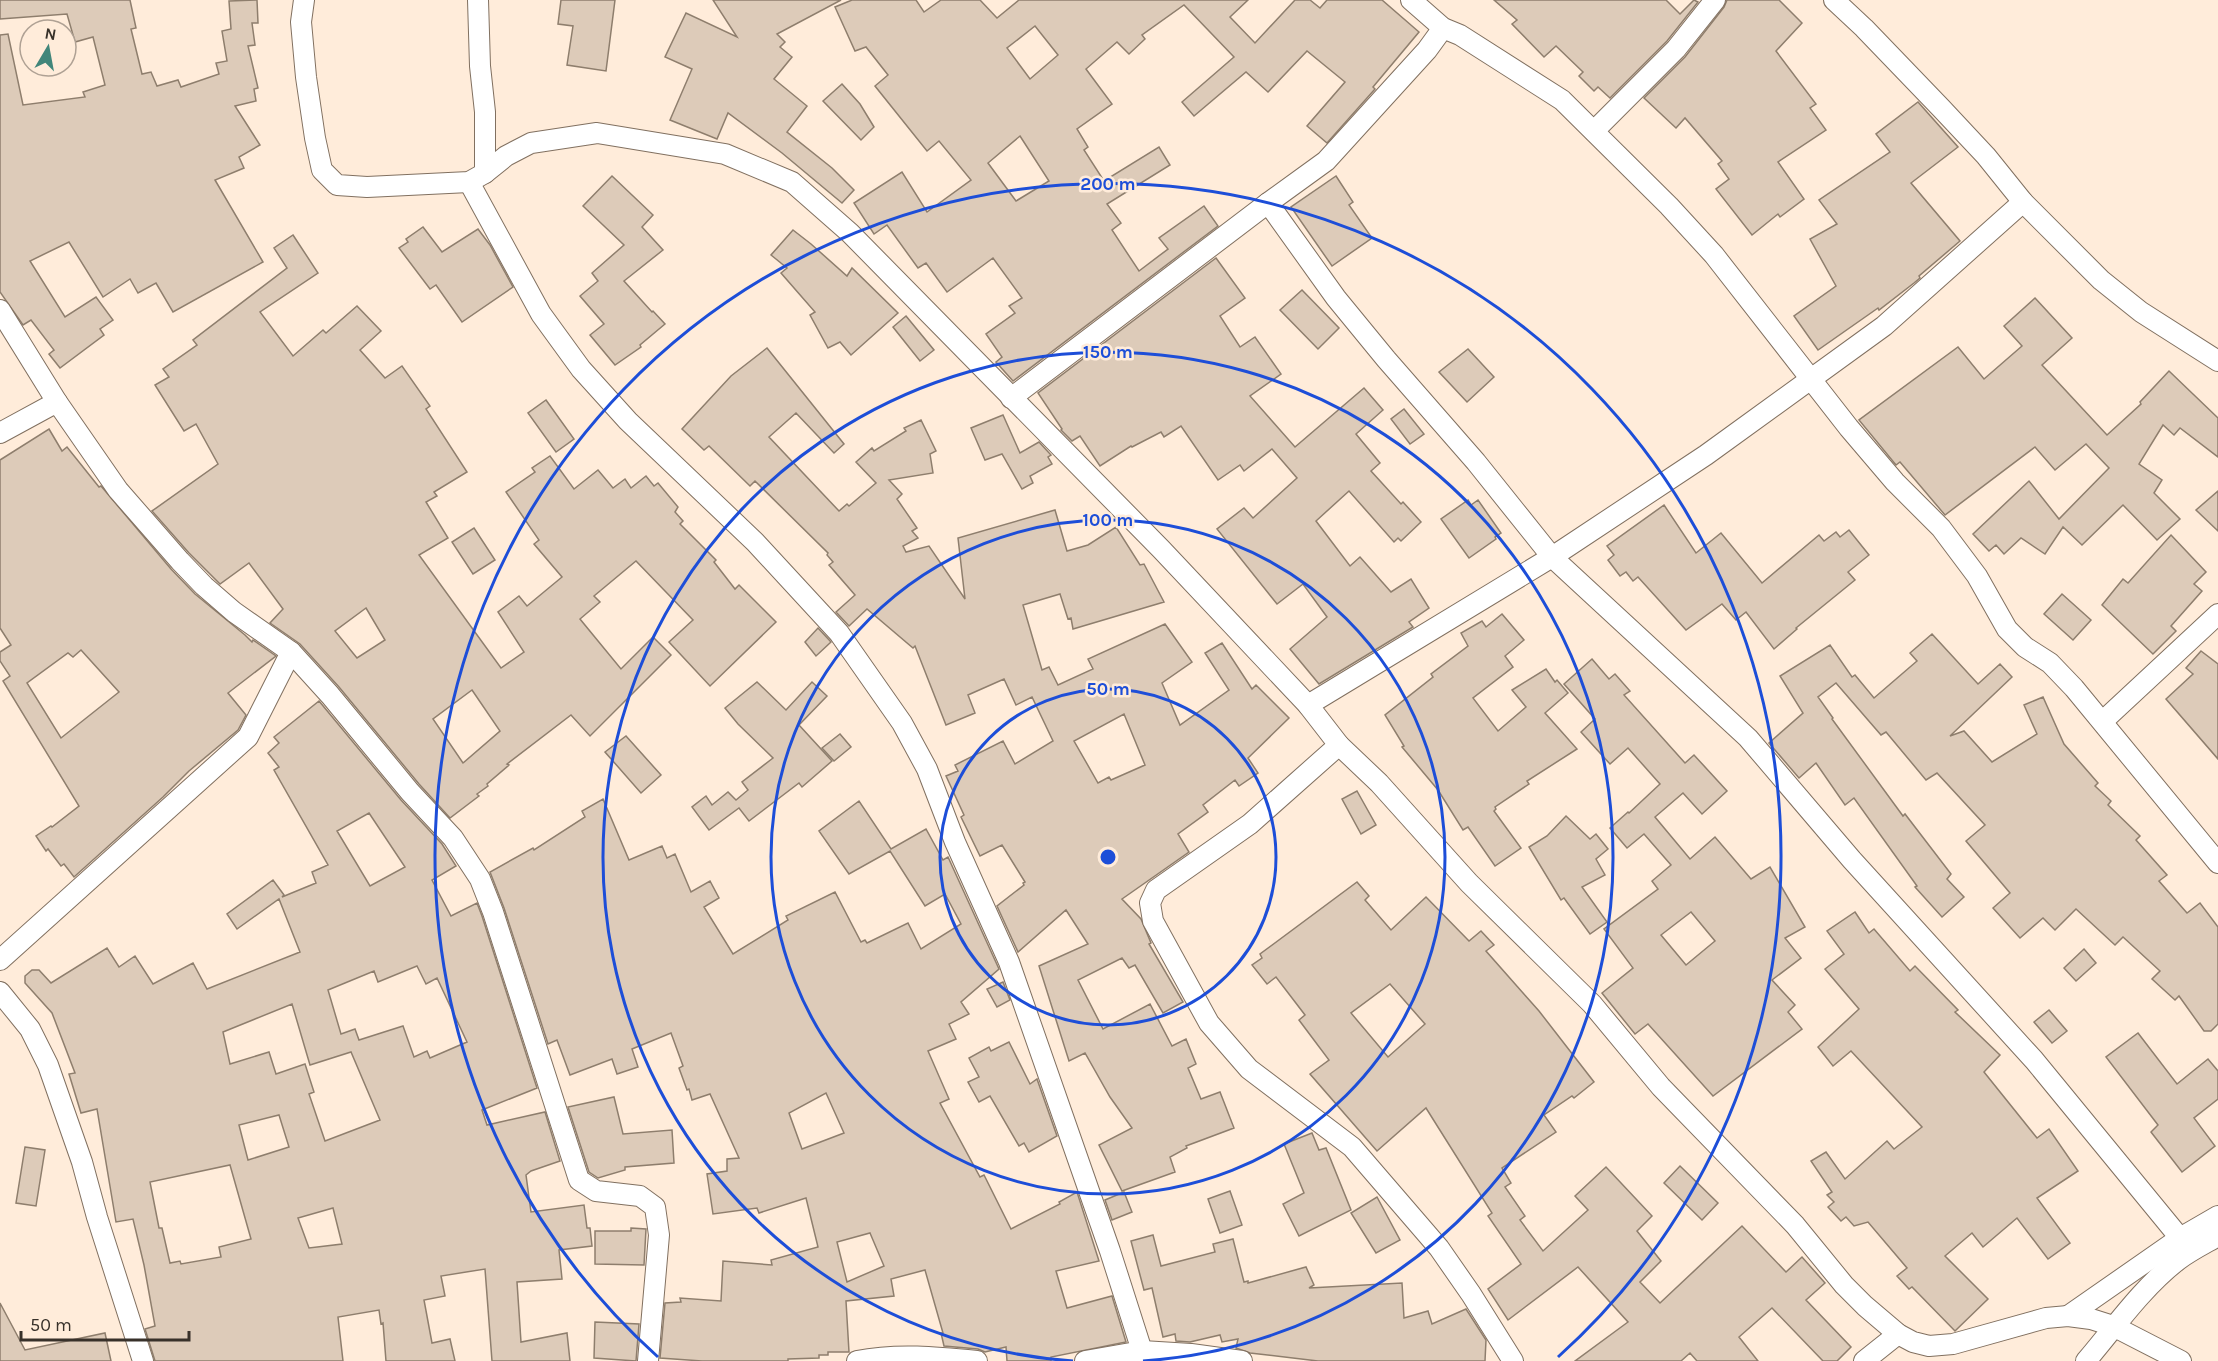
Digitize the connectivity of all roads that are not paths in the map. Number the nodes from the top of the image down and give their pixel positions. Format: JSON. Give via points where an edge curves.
{"nodes":[{"id":1,"x":304,"y":0,"type":"edge"},
{"id":2,"x":478,"y":0,"type":"edge"},
{"id":3,"x":1411,"y":0,"type":"edge"},
{"id":4,"x":1715,"y":0,"type":"edge"},
{"id":5,"x":1834,"y":0,"type":"edge"},
{"id":6,"x":1443,"y":28,"type":"junction"},
{"id":7,"x":1594,"y":131,"type":"junction"},
{"id":8,"x":477,"y":177,"type":"junction"},
{"id":9,"x":2023,"y":202,"type":"junction"},
{"id":10,"x":1268,"y":203,"type":"junction"},
{"id":11,"x":0,"y":310,"type":"edge"},
{"id":12,"x":2218,"y":361,"type":"edge"},
{"id":13,"x":1811,"y":377,"type":"junction"},
{"id":14,"x":1011,"y":398,"type":"junction"},
{"id":15,"x":57,"y":402,"type":"junction"},
{"id":16,"x":0,"y":433,"type":"edge"},
{"id":17,"x":1552,"y":557,"type":"junction"},
{"id":18,"x":2218,"y":614,"type":"edge"},
{"id":19,"x":291,"y":652,"type":"junction"},
{"id":20,"x":1308,"y":705,"type":"junction"},
{"id":21,"x":2103,"y":721,"type":"junction"},
{"id":22,"x":1339,"y":745,"type":"junction"},
{"id":23,"x":2218,"y":863,"type":"edge"},
{"id":24,"x":0,"y":960,"type":"edge"},
{"id":25,"x":0,"y":992,"type":"edge"},
{"id":26,"x":2218,"y":1216,"type":"edge"},
{"id":27,"x":2218,"y":1236,"type":"edge"},
{"id":28,"x":2180,"y":1238,"type":"junction"},
{"id":29,"x":2068,"y":1316,"type":"junction"},
{"id":30,"x":2113,"y":1326,"type":"junction"},
{"id":31,"x":1898,"y":1334,"type":"junction"},
{"id":32,"x":1142,"y":1351,"type":"junction"},
{"id":33,"x":1935,"y":1354,"type":"edge"},
{"id":34,"x":1191,"y":1357,"type":"edge"},
{"id":35,"x":142,"y":1361,"type":"edge"},
{"id":36,"x":648,"y":1361,"type":"edge"},
{"id":37,"x":857,"y":1361,"type":"edge"},
{"id":38,"x":977,"y":1361,"type":"edge"},
{"id":39,"x":1085,"y":1361,"type":"edge"},
{"id":40,"x":1242,"y":1361,"type":"edge"},
{"id":41,"x":1513,"y":1361,"type":"edge"},
{"id":42,"x":1864,"y":1361,"type":"edge"},
{"id":43,"x":2086,"y":1361,"type":"edge"},
{"id":44,"x":2181,"y":1361,"type":"edge"}],
"edges":[{"from":1,"to":8,"type":"street","via":[[301,22],[306,77],[322,170],[337,186]]},
{"from":2,"to":8,"type":"street","via":[[485,112]]},
{"from":3,"to":6,"type":"street"},
{"from":4,"to":7,"type":"street","via":[[1676,48]]},
{"from":5,"to":9,"type":"street","via":[[1986,156]]},
{"from":6,"to":7,"type":"street","via":[[1562,100]]},
{"from":6,"to":10,"type":"street","via":[[1326,162]]},
{"from":7,"to":13,"type":"street","via":[[1714,255]]},
{"from":8,"to":14,"type":"street","via":[[531,143],[597,133],[724,154],[792,182],[850,233]]},
{"from":8,"to":32,"type":"street","via":[[535,304],[581,369],[628,421],[755,542],[839,633],[903,723],[927,769],[1009,962]]},
{"from":9,"to":12,"type":"street","via":[[2101,280],[2141,312]]},
{"from":9,"to":13,"type":"street","via":[[1884,326]]},
{"from":10,"to":14,"type":"street"},
{"from":10,"to":17,"type":"street","via":[[1336,298]]},
{"from":11,"to":15,"type":"street"},
{"from":13,"to":17,"type":"street","via":[[1706,455]]},
{"from":13,"to":21,"type":"street","via":[[1895,482],[1941,528],[1977,576],[2007,629],[2050,663]]},
{"from":14,"to":20,"type":"street"},
{"from":15,"to":16,"type":"street"},
{"from":15,"to":19,"type":"street","via":[[118,490],[180,561],[234,612]]},
{"from":17,"to":20,"type":"street"},
{"from":17,"to":28,"type":"street","via":[[1748,738],[1852,860],[2034,1060]]},
{"from":18,"to":21,"type":"street"},
{"from":19,"to":24,"type":"street","via":[[248,737]]},
{"from":19,"to":36,"type":"street","via":[[453,838],[480,879],[579,1180],[596,1191],[640,1196],[655,1207],[659,1235]]},
{"from":20,"to":22,"type":"street"},
{"from":21,"to":23,"type":"street"},
{"from":22,"to":31,"type":"street","via":[[1379,783],[1469,883],[1592,1004],[1661,1087],[1795,1225],[1844,1285]]},
{"from":22,"to":41,"type":"street","via":[[1250,824],[1155,890],[1150,903],[1154,921],[1209,1023],[1250,1070],[1352,1147],[1439,1248]]},
{"from":25,"to":35,"type":"street","via":[[30,1029],[48,1065],[82,1161]]},
{"from":26,"to":28,"type":"street"},
{"from":27,"to":30,"type":"street","via":[[2178,1260]]},
{"from":28,"to":29,"type":"street"},
{"from":29,"to":30,"type":"street"},
{"from":29,"to":33,"type":"street","via":[[2046,1318],[1953,1344]]},
{"from":30,"to":43,"type":"street"},
{"from":30,"to":44,"type":"street"},
{"from":31,"to":33,"type":"street"},
{"from":31,"to":42,"type":"street"},
{"from":32,"to":34,"type":"street"},
{"from":32,"to":39,"type":"street"},
{"from":34,"to":40,"type":"street"},
{"from":37,"to":38,"type":"street","via":[[880,1357]]}]}
